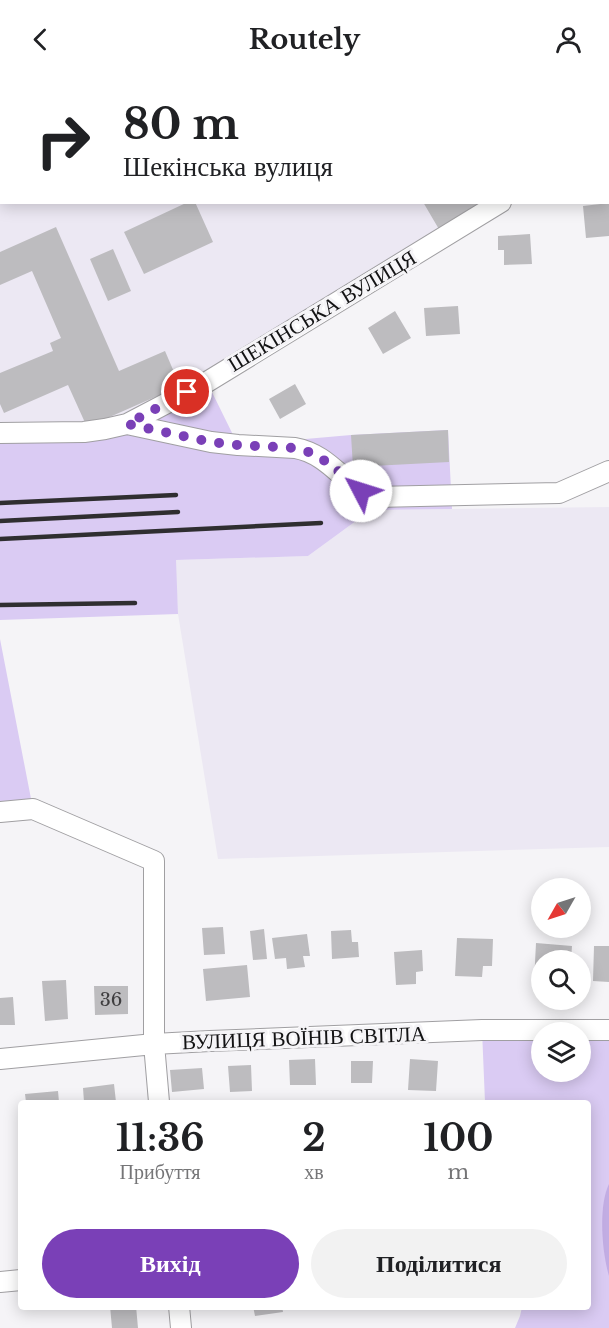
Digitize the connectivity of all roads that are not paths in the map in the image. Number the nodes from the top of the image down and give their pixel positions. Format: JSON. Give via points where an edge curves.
{"nodes":[{"id":1,"x":498,"y":204,"type":"edge"},
{"id":2,"x":127,"y":424,"type":"junction"},
{"id":3,"x":0,"y":433,"type":"edge"},
{"id":4,"x":609,"y":471,"type":"edge"},
{"id":5,"x":0,"y":812,"type":"edge"},
{"id":6,"x":609,"y":1030,"type":"edge"},
{"id":7,"x":154,"y":1044,"type":"junction"},
{"id":8,"x":0,"y":1059,"type":"edge"},
{"id":9,"x":159,"y":1100,"type":"edge"},
{"id":10,"x":18,"y":1280,"type":"edge"},
{"id":11,"x":0,"y":1282,"type":"edge"},
{"id":12,"x":179,"y":1310,"type":"edge"},
{"id":13,"x":181,"y":1328,"type":"edge"}],
"edges":[{"from":1,"to":2,"type":"street","name":"ШЕКІНСЬКА ВУЛИЦЯ","via":[[207,381]]},
{"from":2,"to":3,"type":"street","name":"ШЕКІНСЬКА ВУЛИЦЯ","via":[[84,432]]},
{"from":2,"to":4,"type":"street","via":[[211,442],[304,450],[375,497],[560,493]]},
{"from":5,"to":7,"type":"street","via":[[33,809],[154,861]]},
{"from":6,"to":7,"type":"street","name":"ВУЛИЦЯ ВОЇНІВ СВІТЛА","via":[[482,1030]]},
{"from":7,"to":8,"type":"street","name":"ВУЛИЦЯ ВОЇНІВ СВІТЛА"},
{"from":7,"to":9,"type":"street"},
{"from":10,"to":11,"type":"street"},
{"from":12,"to":13,"type":"street"}]}
